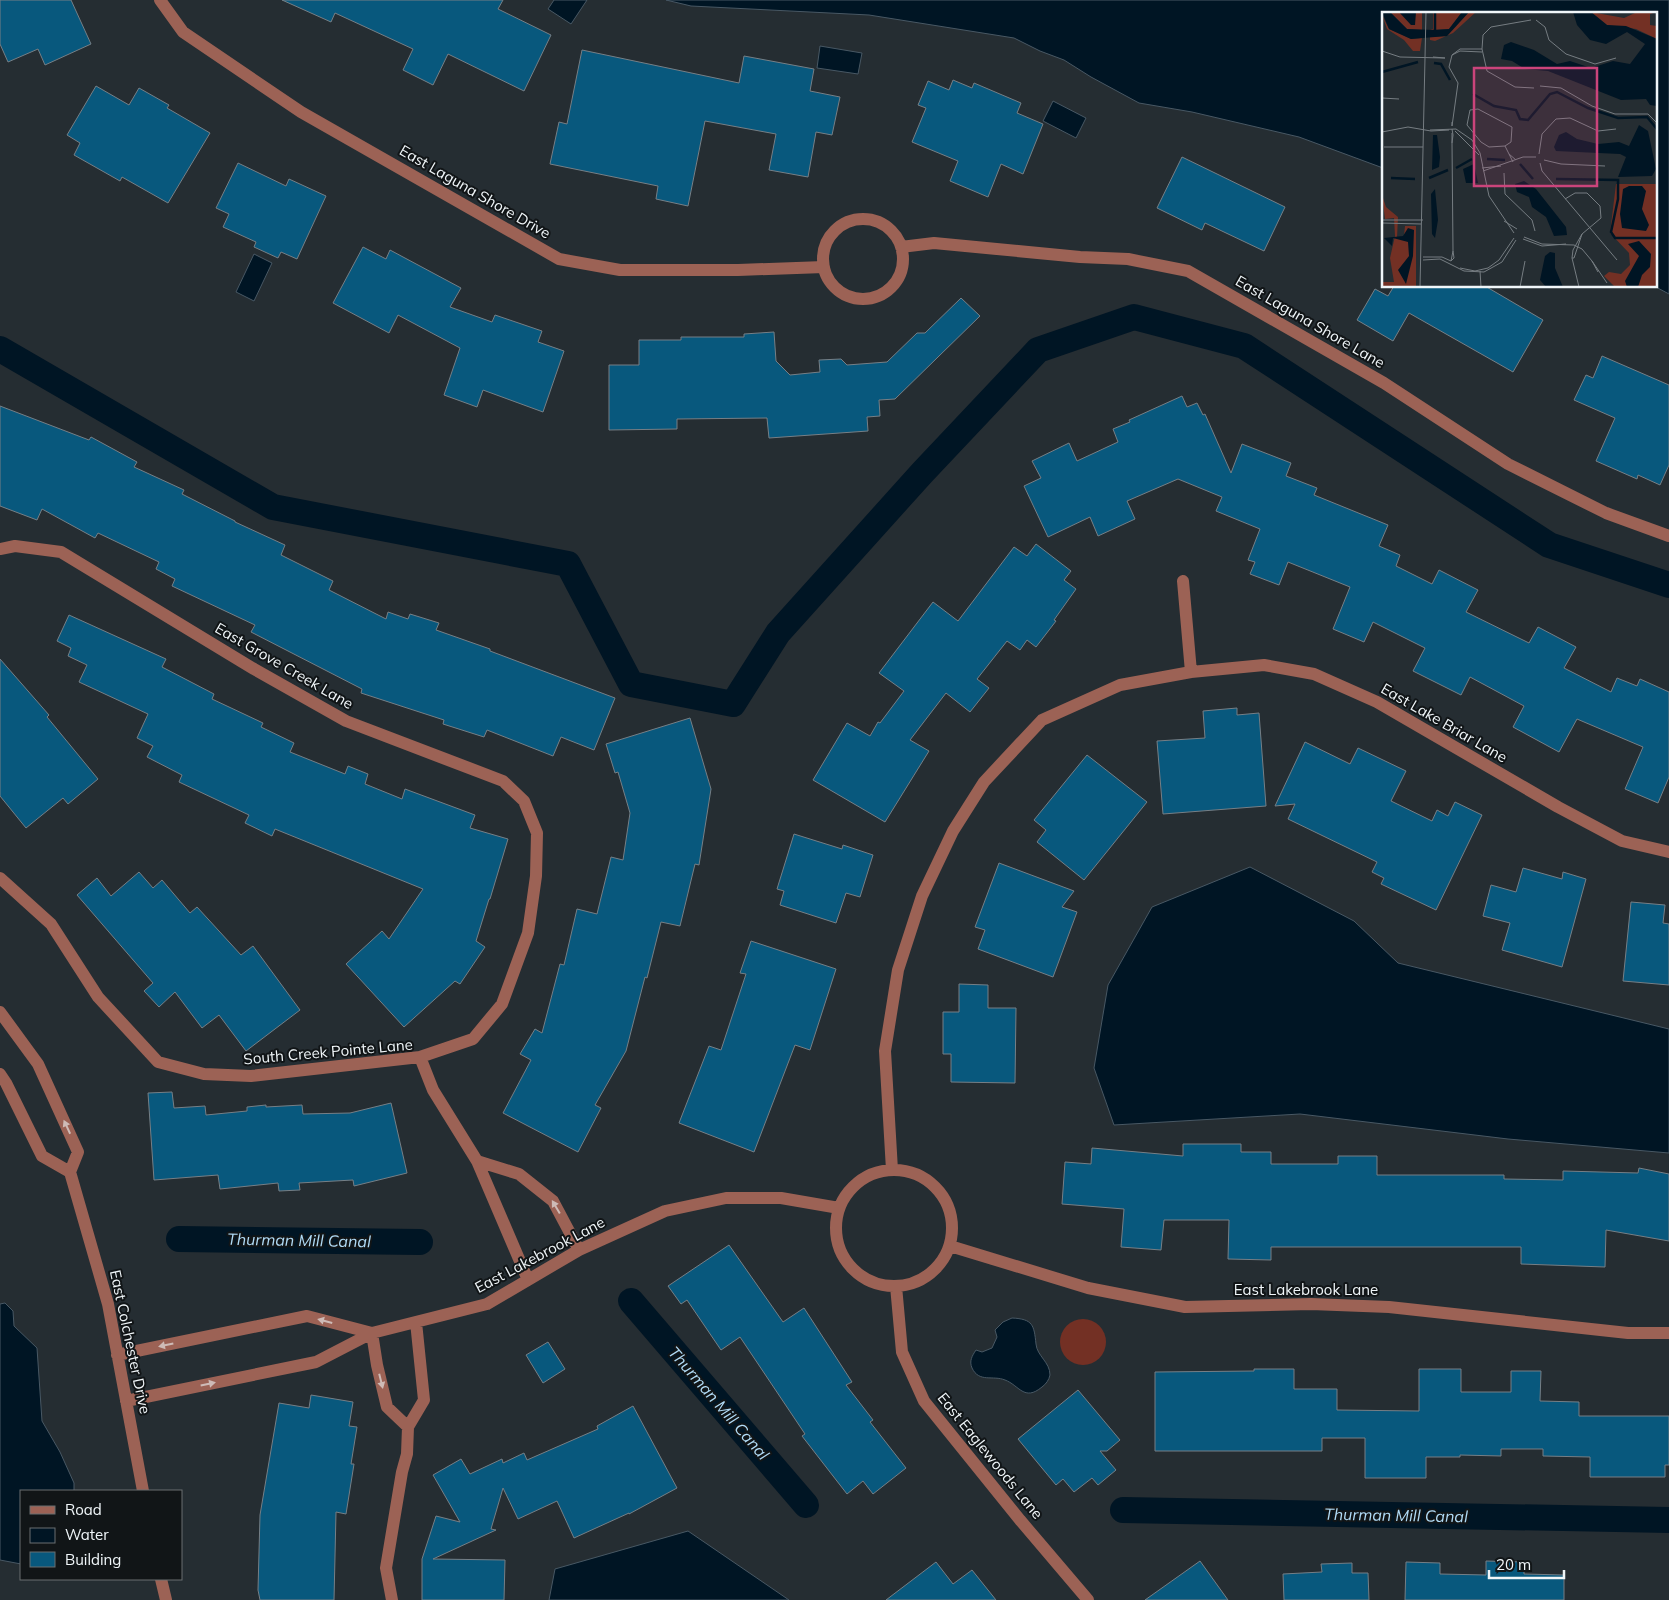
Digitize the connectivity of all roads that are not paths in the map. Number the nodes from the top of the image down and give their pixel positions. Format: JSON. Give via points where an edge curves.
{"nodes":[{"id":1,"x":160,"y":0,"type":"edge"},
{"id":2,"x":901,"y":248,"type":"junction"},
{"id":3,"x":824,"y":267,"type":"junction"},
{"id":4,"x":1669,"y":536,"type":"edge"},
{"id":5,"x":0,"y":549,"type":"edge"},
{"id":6,"x":1183,"y":581,"type":"dead end"},
{"id":7,"x":1191,"y":672,"type":"junction"},
{"id":8,"x":1669,"y":852,"type":"edge"},
{"id":9,"x":0,"y":878,"type":"edge"},
{"id":10,"x":0,"y":1012,"type":"edge"},
{"id":11,"x":420,"y":1057,"type":"junction"},
{"id":12,"x":0,"y":1074,"type":"edge"},
{"id":13,"x":478,"y":1161,"type":"junction"},
{"id":14,"x":892,"y":1170,"type":"junction"},
{"id":15,"x":70,"y":1172,"type":"junction"},
{"id":16,"x":839,"y":1208,"type":"junction"},
{"id":17,"x":950,"y":1246,"type":"junction"},
{"id":18,"x":579,"y":1250,"type":"junction"},
{"id":19,"x":528,"y":1280,"type":"junction"},
{"id":20,"x":896,"y":1286,"type":"junction"},
{"id":21,"x":416,"y":1322,"type":"junction"},
{"id":22,"x":372,"y":1333,"type":"junction"},
{"id":23,"x":1669,"y":1333,"type":"edge"},
{"id":24,"x":117,"y":1355,"type":"junction"},
{"id":25,"x":126,"y":1401,"type":"junction"},
{"id":26,"x":408,"y":1427,"type":"junction"},
{"id":27,"x":143,"y":1490,"type":"edge"},
{"id":28,"x":161,"y":1580,"type":"edge"},
{"id":29,"x":166,"y":1600,"type":"edge"},
{"id":30,"x":392,"y":1600,"type":"edge"},
{"id":31,"x":1088,"y":1600,"type":"edge"}],
"edges":[{"from":1,"to":3,"type":"street","name":"East Laguna Shore Drive","via":[[183,32],[301,112],[558,259],[620,270]]},
{"from":2,"to":3,"type":"street","via":[[886,226],[873,220],[846,222],[827,241]]},
{"from":2,"to":3,"type":"street","via":[[901,273],[885,292],[873,297],[848,296],[829,280]]},
{"from":2,"to":4,"type":"street","name":"East Laguna Shore Lane","via":[[934,243],[1128,259],[1188,271],[1384,383],[1508,464],[1606,513]]},
{"from":5,"to":11,"type":"street","name":"East Grove Creek Lane","via":[[15,546],[61,552],[346,721],[503,781],[524,802],[536,833],[536,876],[528,933],[502,1004],[473,1039]]},
{"from":6,"to":7,"type":"street"},
{"from":7,"to":8,"type":"street","name":"East Lake Briar Lane","via":[[1264,665],[1314,674],[1377,702],[1622,841]]},
{"from":7,"to":14,"type":"street","name":"East Lake Briar Lane","via":[[1120,685],[1042,720],[984,782],[953,831],[922,896],[898,970],[885,1051]]},
{"from":9,"to":11,"type":"street","name":"South Creek Pointe Lane","via":[[51,924],[98,997],[158,1062],[204,1074],[251,1076]]},
{"from":15,"to":10,"type":"street","one_way":true,"via":[[78,1152],[38,1064]]},
{"from":11,"to":13,"type":"street","name":"South Creek Pointe Lane","via":[[432,1090]]},
{"from":12,"to":15,"type":"street","via":[[42,1156]]},
{"from":18,"to":13,"type":"street","one_way":true,"via":[[553,1201],[519,1174]]},
{"from":13,"to":19,"type":"street","name":"South Creek Pointe Lane"},
{"from":14,"to":16,"type":"street","via":[[875,1173],[859,1181]]},
{"from":14,"to":17,"type":"street","via":[[910,1172],[927,1180],[940,1193],[950,1209]]},
{"from":15,"to":24,"type":"street","name":"East Colchester Drive","via":[[108,1304]]},
{"from":16,"to":18,"type":"street","name":"East Lakebrook Lane","via":[[781,1198],[726,1198],[665,1211]]},
{"from":16,"to":20,"type":"street","via":[[836,1227],[839,1245],[847,1262],[860,1275],[877,1284]]},
{"from":17,"to":20,"type":"street","via":[[942,1262],[929,1274],[913,1283]]},
{"from":17,"to":23,"type":"street","name":"East Lakebrook Lane","via":[[1088,1288],[1185,1307],[1311,1304],[1389,1307],[1628,1333]]},
{"from":18,"to":19,"type":"street","name":"East Lakebrook Lane"},
{"from":19,"to":21,"type":"street","name":"East Lakebrook Lane","via":[[486,1304]]},
{"from":20,"to":31,"type":"street","name":"East Eaglewoods Lane","via":[[902,1352],[924,1401]]},
{"from":21,"to":22,"type":"street","name":"East Lakebrook Lane"},
{"from":21,"to":26,"type":"street","via":[[424,1400]]},
{"from":22,"to":24,"type":"street","name":"East Lakebrook Lane","one_way":true,"via":[[308,1316]]},
{"from":25,"to":22,"type":"street","name":"East Lakebrook Lane","one_way":true,"via":[[316,1362]]},
{"from":22,"to":26,"type":"street","one_way":true,"via":[[387,1407]]},
{"from":24,"to":25,"type":"street","name":"East Colchester Drive"},
{"from":25,"to":27,"type":"street","name":"East Colchester Drive"},
{"from":26,"to":30,"type":"street","via":[[407,1454],[386,1568]]},
{"from":28,"to":29,"type":"street"}]}
